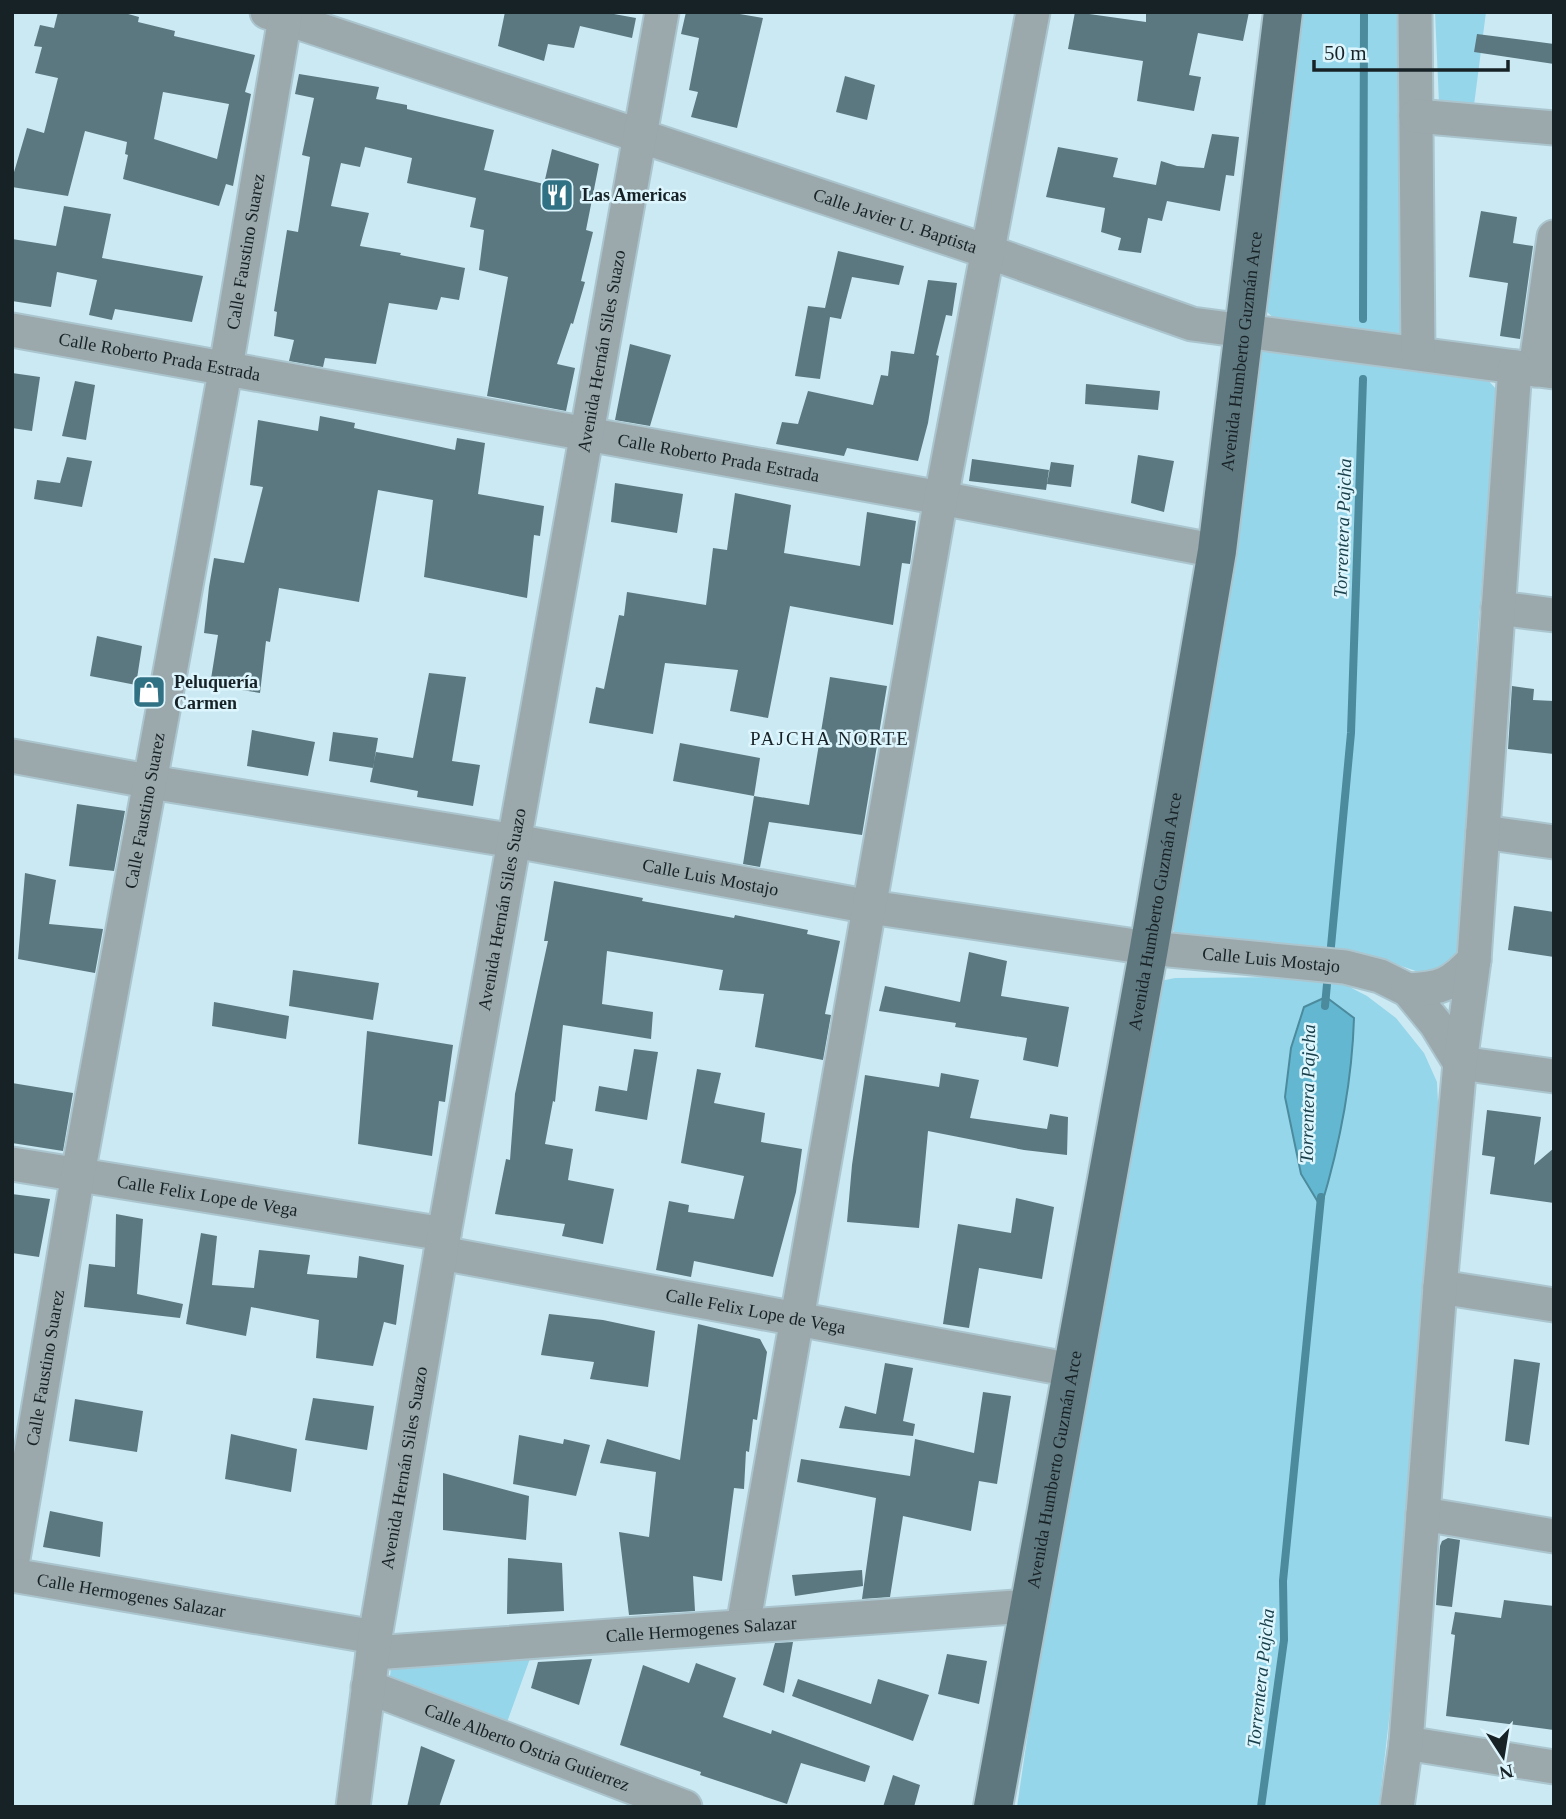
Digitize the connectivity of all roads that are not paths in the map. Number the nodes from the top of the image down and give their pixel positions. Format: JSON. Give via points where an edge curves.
{"nodes":[{"id":1,"x":662,"y":12,"type":"edge"},
{"id":2,"x":1033,"y":12,"type":"edge"},
{"id":3,"x":1283,"y":12,"type":"edge"},
{"id":4,"x":1415,"y":12,"type":"edge"},
{"id":5,"x":280,"y":14,"type":"edge"},
{"id":6,"x":1416,"y":116,"type":"junction"},
{"id":7,"x":1554,"y":128,"type":"edge"},
{"id":8,"x":641,"y":137,"type":"junction"},
{"id":9,"x":1554,"y":237,"type":"edge"},
{"id":10,"x":986,"y":251,"type":"junction"},
{"id":11,"x":12,"y":330,"type":"edge"},
{"id":12,"x":1243,"y":330,"type":"junction"},
{"id":13,"x":1388,"y":349,"type":"junction"},
{"id":14,"x":226,"y":368,"type":"junction"},
{"id":15,"x":1535,"y":370,"type":"edge"},
{"id":16,"x":585,"y":434,"type":"junction"},
{"id":17,"x":941,"y":498,"type":"junction"},
{"id":18,"x":1217,"y":551,"type":"junction"},
{"id":19,"x":1498,"y":608,"type":"junction"},
{"id":20,"x":1554,"y":615,"type":"edge"},
{"id":21,"x":12,"y":756,"type":"edge"},
{"id":22,"x":151,"y":781,"type":"junction"},
{"id":23,"x":1483,"y":832,"type":"junction"},
{"id":24,"x":515,"y":841,"type":"junction"},
{"id":25,"x":1554,"y":842,"type":"edge"},
{"id":26,"x":870,"y":907,"type":"junction"},
{"id":27,"x":1149,"y":948,"type":"junction"},
{"id":28,"x":1474,"y":960,"type":"junction"},
{"id":29,"x":1408,"y":990,"type":"junction"},
{"id":30,"x":1460,"y":1063,"type":"junction"},
{"id":31,"x":1554,"y":1076,"type":"edge"},
{"id":32,"x":12,"y":1164,"type":"edge"},
{"id":33,"x":78,"y":1174,"type":"junction"},
{"id":34,"x":443,"y":1244,"type":"junction"},
{"id":35,"x":1440,"y":1287,"type":"junction"},
{"id":36,"x":1554,"y":1305,"type":"edge"},
{"id":37,"x":796,"y":1319,"type":"junction"},
{"id":38,"x":1072,"y":1370,"type":"junction"},
{"id":39,"x":1423,"y":1514,"type":"junction"},
{"id":40,"x":1554,"y":1536,"type":"edge"},
{"id":41,"x":12,"y":1565,"type":"edge"},
{"id":42,"x":12,"y":1575,"type":"edge"},
{"id":43,"x":1029,"y":1606,"type":"junction"},
{"id":44,"x":743,"y":1626,"type":"junction"},
{"id":45,"x":374,"y":1645,"type":"junction"},
{"id":46,"x":368,"y":1687,"type":"junction"},
{"id":47,"x":1406,"y":1743,"type":"junction"},
{"id":48,"x":1554,"y":1767,"type":"edge"},
{"id":49,"x":353,"y":1807,"type":"edge"},
{"id":50,"x":685,"y":1807,"type":"edge"},
{"id":51,"x":993,"y":1807,"type":"edge"},
{"id":52,"x":1397,"y":1807,"type":"edge"}],
"edges":[{"from":1,"to":8,"type":"street","name":"Avenida Hernán Siles Suazo"},
{"from":2,"to":10,"type":"street"},
{"from":3,"to":12,"type":"main road","name":"Avenida Humberto Guzmán Arce"},
{"from":4,"to":6,"type":"street"},
{"from":5,"to":8,"type":"street","name":"Calle Javier U. Baptista"},
{"from":5,"to":14,"type":"street","name":"Calle Faustino Suarez"},
{"from":6,"to":7,"type":"street"},
{"from":6,"to":13,"type":"street"},
{"from":8,"to":10,"type":"street","name":"Calle Javier U. Baptista"},
{"from":8,"to":16,"type":"street","name":"Avenida Hernán Siles Suazo"},
{"from":9,"to":15,"type":"street"},
{"from":10,"to":12,"type":"street","name":"Calle Javier U. Baptista","via":[[1192,324]]},
{"from":10,"to":17,"type":"street"},
{"from":11,"to":14,"type":"street","name":"Calle Roberto Prada Estrada"},
{"from":12,"to":13,"type":"street","name":"Calle Javier U. Baptista"},
{"from":12,"to":18,"type":"main road","name":"Avenida Humberto Guzmán Arce"},
{"from":13,"to":15,"type":"street","name":"Calle Javier U. Baptista"},
{"from":14,"to":16,"type":"street","name":"Calle Roberto Prada Estrada"},
{"from":14,"to":22,"type":"street","name":"Calle Faustino Suarez"},
{"from":15,"to":19,"type":"street"},
{"from":16,"to":17,"type":"street","name":"Calle Roberto Prada Estrada"},
{"from":16,"to":24,"type":"street","name":"Avenida Hernán Siles Suazo"},
{"from":17,"to":18,"type":"street","name":"Calle Roberto Prada Estrada"},
{"from":17,"to":26,"type":"street"},
{"from":18,"to":27,"type":"main road","name":"Avenida Humberto Guzmán Arce"},
{"from":19,"to":20,"type":"street"},
{"from":19,"to":23,"type":"street"},
{"from":21,"to":22,"type":"street","name":"Calle Luis Mostajo"},
{"from":22,"to":24,"type":"street","name":"Calle Luis Mostajo"},
{"from":22,"to":33,"type":"street","name":"Calle Faustino Suarez"},
{"from":23,"to":25,"type":"street"},
{"from":23,"to":28,"type":"street"},
{"from":24,"to":26,"type":"street","name":"Calle Luis Mostajo"},
{"from":24,"to":34,"type":"street","name":"Avenida Hernán Siles Suazo"},
{"from":26,"to":27,"type":"street","name":"Calle Luis Mostajo"},
{"from":26,"to":37,"type":"street"},
{"from":27,"to":29,"type":"street","name":"Calle Luis Mostajo","via":[[1330,966],[1380,976]]},
{"from":27,"to":38,"type":"main road","name":"Avenida Humberto Guzmán Arce"},
{"from":28,"to":29,"type":"street","via":[[1446,984]]},
{"from":28,"to":30,"type":"street"},
{"from":29,"to":30,"type":"street","name":"Calle Luis Mostajo"},
{"from":30,"to":31,"type":"street"},
{"from":30,"to":35,"type":"street"},
{"from":32,"to":33,"type":"street","name":"Calle Felix Lope de Vega"},
{"from":33,"to":34,"type":"street","name":"Calle Felix Lope de Vega"},
{"from":33,"to":41,"type":"street","name":"Calle Faustino Suarez"},
{"from":34,"to":37,"type":"street","name":"Calle Felix Lope de Vega"},
{"from":34,"to":45,"type":"street","name":"Avenida Hernán Siles Suazo"},
{"from":35,"to":36,"type":"street"},
{"from":35,"to":39,"type":"street"},
{"from":37,"to":38,"type":"street","name":"Calle Felix Lope de Vega"},
{"from":37,"to":44,"type":"street"},
{"from":38,"to":43,"type":"main road","name":"Avenida Humberto Guzmán Arce"},
{"from":39,"to":40,"type":"street"},
{"from":39,"to":47,"type":"street"},
{"from":42,"to":45,"type":"street","name":"Calle Hermogenes Salazar"},
{"from":43,"to":44,"type":"street","name":"Calle Hermogenes Salazar"},
{"from":43,"to":51,"type":"main road","name":"Avenida Humberto Guzmán Arce"},
{"from":44,"to":45,"type":"street","name":"Calle Hermogenes Salazar"},
{"from":45,"to":46,"type":"street","name":"Avenida Hernán Siles Suazo"},
{"from":46,"to":49,"type":"street","name":"Avenida Hernán Siles Suazo"},
{"from":46,"to":50,"type":"street","name":"Calle Alberto Ostria Gutierrez"},
{"from":47,"to":48,"type":"street"},
{"from":47,"to":52,"type":"street"}]}
